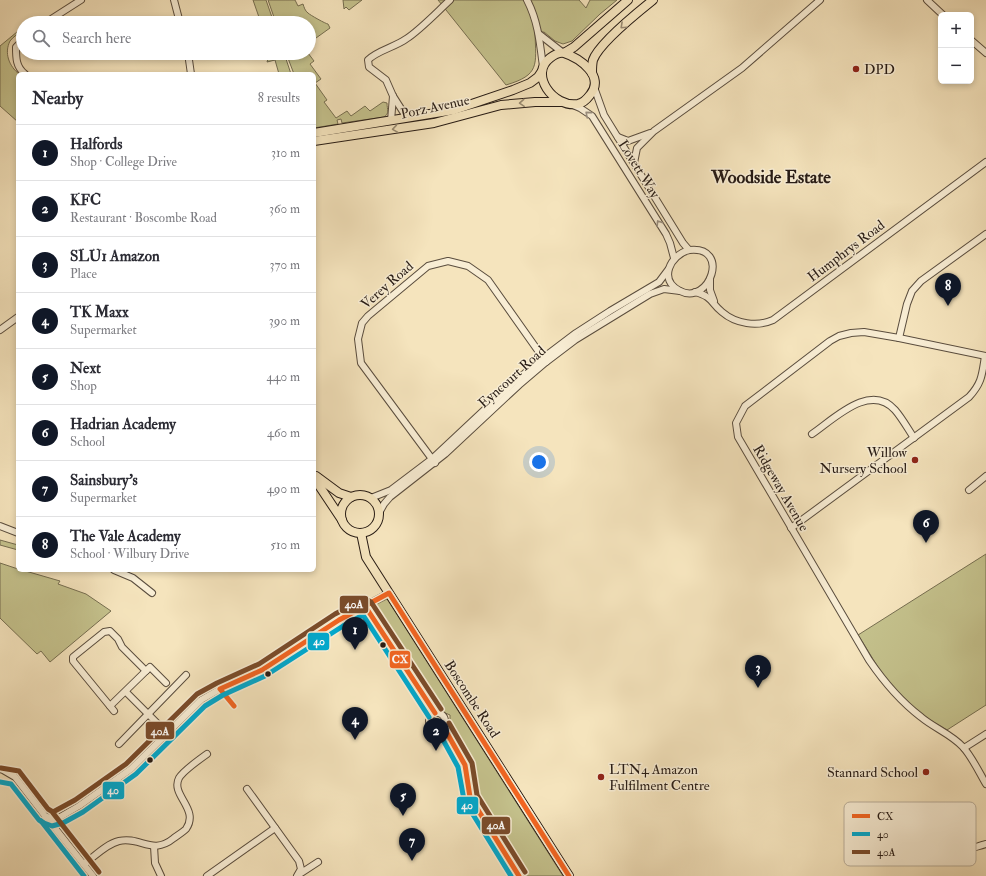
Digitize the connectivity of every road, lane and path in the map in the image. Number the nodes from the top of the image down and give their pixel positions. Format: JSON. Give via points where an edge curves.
{"nodes":[{"id":1,"x":81,"y":0,"type":"edge"},
{"id":2,"x":174,"y":0,"type":"edge"},
{"id":3,"x":450,"y":0,"type":"edge"},
{"id":4,"x":527,"y":0,"type":"edge"},
{"id":5,"x":628,"y":0,"type":"edge"},
{"id":6,"x":653,"y":0,"type":"edge"},
{"id":7,"x":820,"y":0,"type":"edge"},
{"id":8,"x":927,"y":0,"type":"edge"},
{"id":9,"x":940,"y":12,"type":"edge"},
{"id":10,"x":56,"y":16,"type":"edge"},
{"id":11,"x":178,"y":16,"type":"edge"},
{"id":12,"x":539,"y":34,"type":"junction"},
{"id":13,"x":974,"y":43,"type":"edge"},
{"id":14,"x":16,"y":47,"type":"edge"},
{"id":15,"x":563,"y":52,"type":"junction"},
{"id":16,"x":986,"y":53,"type":"edge"},
{"id":17,"x":16,"y":59,"type":"edge"},
{"id":18,"x":16,"y":60,"type":"edge"},
{"id":19,"x":190,"y":60,"type":"edge"},
{"id":20,"x":542,"y":69,"type":"junction"},
{"id":21,"x":23,"y":72,"type":"edge"},
{"id":22,"x":191,"y":72,"type":"edge"},
{"id":23,"x":592,"y":73,"type":"junction"},
{"id":24,"x":594,"y":87,"type":"junction"},
{"id":25,"x":392,"y":96,"type":"junction"},
{"id":26,"x":560,"y":102,"type":"junction"},
{"id":27,"x":570,"y":104,"type":"junction"},
{"id":28,"x":407,"y":118,"type":"junction"},
{"id":29,"x":391,"y":120,"type":"junction"},
{"id":30,"x":654,"y":131,"type":"junction"},
{"id":31,"x":316,"y":132,"type":"edge"},
{"id":32,"x":617,"y":137,"type":"junction"},
{"id":33,"x":316,"y":141,"type":"edge"},
{"id":34,"x":986,"y":162,"type":"edge"},
{"id":35,"x":634,"y":163,"type":"junction"},
{"id":36,"x":986,"y":234,"type":"edge"},
{"id":37,"x":689,"y":250,"type":"junction"},
{"id":38,"x":674,"y":258,"type":"junction"},
{"id":39,"x":668,"y":270,"type":"junction"},
{"id":40,"x":710,"y":279,"type":"junction"},
{"id":41,"x":680,"y":291,"type":"junction"},
{"id":42,"x":695,"y":292,"type":"junction"},
{"id":43,"x":715,"y":304,"type":"junction"},
{"id":44,"x":16,"y":318,"type":"edge"},
{"id":45,"x":0,"y":330,"type":"edge"},
{"id":46,"x":899,"y":338,"type":"junction"},
{"id":47,"x":986,"y":356,"type":"edge"},
{"id":48,"x":544,"y":360,"type":"junction"},
{"id":49,"x":812,"y":434,"type":"dead end"},
{"id":50,"x":914,"y":438,"type":"junction"},
{"id":51,"x":434,"y":461,"type":"junction"},
{"id":52,"x":316,"y":476,"type":"edge"},
{"id":53,"x":986,"y":476,"type":"edge"},
{"id":54,"x":316,"y":481,"type":"edge"},
{"id":55,"x":968,"y":490,"type":"dead end"},
{"id":56,"x":351,"y":497,"type":"junction"},
{"id":57,"x":371,"y":498,"type":"junction"},
{"id":58,"x":379,"y":513,"type":"junction"},
{"id":59,"x":342,"y":520,"type":"junction"},
{"id":60,"x":0,"y":526,"type":"edge"},
{"id":61,"x":791,"y":528,"type":"junction"},
{"id":62,"x":16,"y":532,"type":"edge"},
{"id":63,"x":361,"y":533,"type":"junction"},
{"id":64,"x":118,"y":572,"type":"edge"},
{"id":65,"x":152,"y":593,"type":"dead end"},
{"id":66,"x":389,"y":593,"type":"junction"},
{"id":67,"x":365,"y":606,"type":"junction"},
{"id":68,"x":146,"y":671,"type":"junction"},
{"id":69,"x":186,"y":675,"type":"dead end"},
{"id":70,"x":166,"y":683,"type":"dead end"},
{"id":71,"x":126,"y":692,"type":"junction"},
{"id":72,"x":435,"y":713,"type":"junction"},
{"id":73,"x":148,"y":714,"type":"junction"},
{"id":74,"x":443,"y":726,"type":"junction"},
{"id":75,"x":167,"y":733,"type":"junction"},
{"id":76,"x":986,"y":734,"type":"edge"},
{"id":77,"x":119,"y":744,"type":"dead end"},
{"id":78,"x":964,"y":748,"type":"junction"},
{"id":79,"x":207,"y":754,"type":"dead end"},
{"id":80,"x":0,"y":769,"type":"edge"},
{"id":81,"x":986,"y":784,"type":"edge"},
{"id":82,"x":247,"y":789,"type":"dead end"},
{"id":83,"x":47,"y":817,"type":"junction"},
{"id":84,"x":60,"y":817,"type":"junction"},
{"id":85,"x":275,"y":828,"type":"junction"},
{"id":86,"x":58,"y":833,"type":"junction"},
{"id":87,"x":986,"y":844,"type":"edge"},
{"id":88,"x":154,"y":846,"type":"junction"},
{"id":89,"x":976,"y":847,"type":"edge"},
{"id":90,"x":318,"y":862,"type":"dead end"},
{"id":91,"x":84,"y":864,"type":"junction"},
{"id":92,"x":93,"y":876,"type":"edge"},
{"id":93,"x":161,"y":876,"type":"edge"},
{"id":94,"x":207,"y":876,"type":"edge"},
{"id":95,"x":298,"y":876,"type":"edge"},
{"id":96,"x":519,"y":876,"type":"edge"},
{"id":97,"x":569,"y":876,"type":"edge"}],
"edges":[{"from":1,"to":10,"type":"street"},
{"from":2,"to":11,"type":"street"},
{"from":3,"to":25,"type":"street","via":[[406,39],[368,60],[369,68],[386,80]]},
{"from":4,"to":12,"type":"street"},
{"from":5,"to":15,"type":"main road","via":[[574,47]]},
{"from":6,"to":23,"type":"main road","one_way":true,"via":[[623,25],[600,49],[593,61]]},
{"from":7,"to":30,"type":"street","via":[[742,68]]},
{"from":8,"to":9,"type":"street"},
{"from":12,"to":15,"type":"street"},
{"from":12,"to":20,"type":"street"},
{"from":13,"to":16,"type":"street"},
{"from":14,"to":17,"type":"street"},
{"from":15,"to":20,"type":"main road","via":[[546,61]]},
{"from":15,"to":23,"type":"main road","via":[[583,63]]},
{"from":18,"to":21,"type":"street"},
{"from":19,"to":22,"type":"street"},
{"from":20,"to":26,"type":"main road","via":[[542,78],[552,95]]},
{"from":20,"to":28,"type":"main road","name":"Porz Avenue","via":[[538,77],[530,83],[485,100],[454,110]]},
{"from":23,"to":24,"type":"main road"},
{"from":24,"to":27,"type":"main road","via":[[584,101]]},
{"from":24,"to":32,"type":"street","name":"Lovett Way","via":[[604,116]]},
{"from":25,"to":28,"type":"street"},
{"from":25,"to":29,"type":"street"},
{"from":26,"to":27,"type":"main road"},
{"from":26,"to":33,"type":"main road","name":"Porz Avenue","one_way":true,"via":[[501,105],[434,123]]},
{"from":38,"to":27,"type":"street","name":"Lovett Way","one_way":true,"via":[[666,234],[592,116]]},
{"from":28,"to":29,"type":"main road","name":"Porz Avenue"},
{"from":29,"to":31,"type":"main road","name":"Porz Avenue"},
{"from":30,"to":32,"type":"street","via":[[628,141]]},
{"from":30,"to":35,"type":"street","via":[[637,148]]},
{"from":32,"to":35,"type":"street","name":"Lovett Way"},
{"from":34,"to":43,"type":"street","name":"Humphrys Road","via":[[773,320],[760,325],[736,321]]},
{"from":35,"to":37,"type":"street","name":"Lovett Way"},
{"from":36,"to":46,"type":"street","via":[[912,291]]},
{"from":37,"to":38,"type":"street"},
{"from":37,"to":40,"type":"street","via":[[699,250],[708,256],[713,265]]},
{"from":38,"to":39,"type":"street"},
{"from":39,"to":41,"type":"street","via":[[671,284]]},
{"from":39,"to":48,"type":"street","name":"Eyncourt Road","via":[[659,282],[576,333]]},
{"from":40,"to":42,"type":"street"},
{"from":40,"to":43,"type":"street","via":[[710,290]]},
{"from":41,"to":42,"type":"street"},
{"from":41,"to":48,"type":"street","name":"Eyncourt Road","via":[[664,289],[650,294]]},
{"from":42,"to":43,"type":"street","name":"Humphrys Road","via":[[707,296]]},
{"from":44,"to":45,"type":"street"},
{"from":46,"to":47,"type":"street","name":"Ridgeway Avenue"},
{"from":46,"to":61,"type":"street","name":"Ridgeway Avenue","via":[[864,332],[839,336],[745,406],[740,414],[736,423],[738,437]]},
{"from":47,"to":50,"type":"street","via":[[977,388],[969,397]]},
{"from":48,"to":51,"type":"street","name":"Eyncourt Road","via":[[512,384]]},
{"from":48,"to":51,"type":"street","name":"Verey Road","via":[[488,280],[468,266],[448,261],[428,266],[368,316],[359,335],[361,363]]},
{"from":49,"to":50,"type":"street","via":[[855,403],[868,399],[881,401],[894,409]]},
{"from":50,"to":61,"type":"street"},
{"from":51,"to":57,"type":"street","name":"Eyncourt Road","via":[[392,489]]},
{"from":51,"to":58,"type":"street","name":"Eyncourt Road","via":[[390,497]]},
{"from":52,"to":56,"type":"main road","via":[[339,493]]},
{"from":53,"to":55,"type":"street"},
{"from":54,"to":59,"type":"main road"},
{"from":56,"to":57,"type":"main road","via":[[364,495]]},
{"from":56,"to":59,"type":"main road","via":[[342,507]]},
{"from":57,"to":58,"type":"main road"},
{"from":58,"to":63,"type":"main road","via":[[376,525]]},
{"from":59,"to":63,"type":"main road","via":[[349,530]]},
{"from":60,"to":62,"type":"street"},
{"from":61,"to":78,"type":"street","name":"Ridgeway Avenue","via":[[843,618],[883,680],[922,718]]},
{"from":63,"to":66,"type":"main road","name":"Boscombe Road","via":[[366,557]]},
{"from":64,"to":65,"type":"street","via":[[132,578]]},
{"from":66,"to":67,"type":"street"},
{"from":66,"to":97,"type":"main road","name":"Boscombe Road"},
{"from":67,"to":72,"type":"street"},
{"from":67,"to":75,"type":"street","via":[[262,670],[201,700]]},
{"from":68,"to":70,"type":"street","via":[[150,667]]},
{"from":68,"to":71,"type":"street"},
{"from":68,"to":71,"type":"street","via":[[110,631],[104,632],[73,658],[73,662],[112,708]]},
{"from":69,"to":73,"type":"street"},
{"from":71,"to":73,"type":"street"},
{"from":72,"to":74,"type":"street","via":[[441,713],[445,717]]},
{"from":72,"to":74,"type":"street","via":[[429,719],[430,725],[436,729]]},
{"from":73,"to":75,"type":"street"},
{"from":73,"to":77,"type":"street"},
{"from":74,"to":96,"type":"street","via":[[465,765],[470,797]]},
{"from":75,"to":84,"type":"street","via":[[130,769]]},
{"from":76,"to":78,"type":"street"},
{"from":78,"to":81,"type":"street","name":"Ridgeway Avenue"},
{"from":79,"to":88,"type":"street","via":[[180,776],[177,784],[177,790],[189,812],[186,829],[166,845]]},
{"from":80,"to":83,"type":"street","via":[[15,777]]},
{"from":82,"to":85,"type":"street"},
{"from":83,"to":84,"type":"street"},
{"from":83,"to":86,"type":"street"},
{"from":84,"to":86,"type":"street"},
{"from":85,"to":94,"type":"street"},
{"from":85,"to":95,"type":"street","via":[[299,861]]},
{"from":86,"to":91,"type":"street"},
{"from":87,"to":89,"type":"street"},
{"from":88,"to":91,"type":"street","via":[[120,840]]},
{"from":88,"to":93,"type":"street","via":[[155,863]]},
{"from":90,"to":95,"type":"street"},
{"from":91,"to":92,"type":"street"}]}
